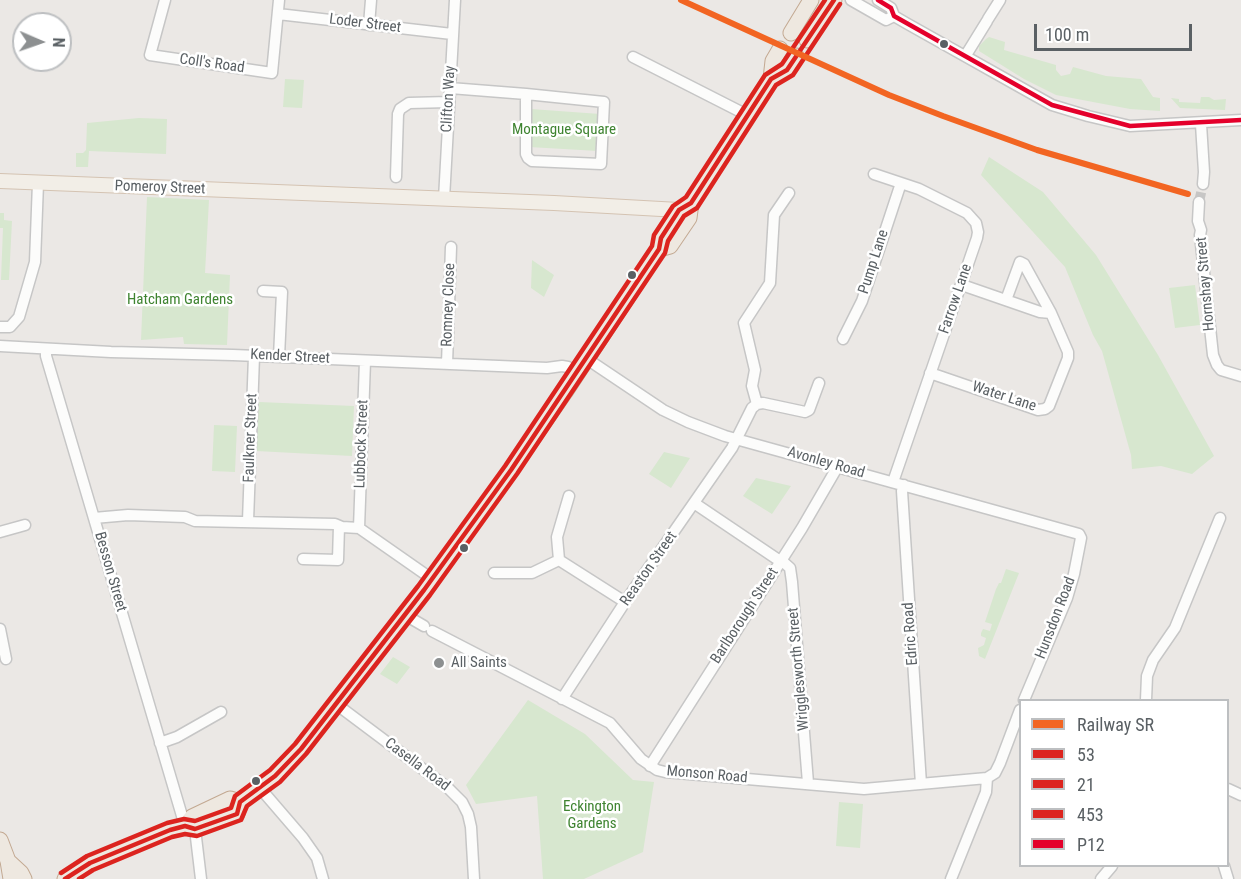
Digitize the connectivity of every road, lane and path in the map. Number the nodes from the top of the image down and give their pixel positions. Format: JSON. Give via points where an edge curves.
{"nodes":[{"id":1,"x":165,"y":0,"type":"edge"},
{"id":2,"x":279,"y":0,"type":"edge"},
{"id":3,"x":371,"y":0,"type":"edge"},
{"id":4,"x":455,"y":0,"type":"edge"},
{"id":5,"x":812,"y":0,"type":"edge"},
{"id":6,"x":834,"y":0,"type":"edge"},
{"id":7,"x":851,"y":0,"type":"edge"},
{"id":8,"x":878,"y":0,"type":"edge"},
{"id":9,"x":1000,"y":0,"type":"edge"},
{"id":10,"x":278,"y":14,"type":"junction"},
{"id":11,"x":894,"y":16,"type":"junction"},
{"id":12,"x":369,"y":25,"type":"junction"},
{"id":13,"x":791,"y":33,"type":"dead end"},
{"id":14,"x":452,"y":34,"type":"junction"},
{"id":15,"x":807,"y":40,"type":"dead end"},
{"id":16,"x":780,"y":49,"type":"dead end"},
{"id":17,"x":796,"y":56,"type":"dead end"},
{"id":18,"x":966,"y":56,"type":"junction"},
{"id":19,"x":633,"y":57,"type":"dead end"},
{"id":20,"x":771,"y":79,"type":"junction"},
{"id":21,"x":450,"y":88,"type":"junction"},
{"id":22,"x":526,"y":94,"type":"junction"},
{"id":23,"x":449,"y":102,"type":"junction"},
{"id":24,"x":747,"y":115,"type":"junction"},
{"id":25,"x":1241,"y":120,"type":"edge"},
{"id":26,"x":1201,"y":124,"type":"junction"},
{"id":27,"x":874,"y":174,"type":"dead end"},
{"id":28,"x":396,"y":177,"type":"dead end"},
{"id":29,"x":0,"y":181,"type":"edge"},
{"id":30,"x":38,"y":183,"type":"junction"},
{"id":31,"x":901,"y":183,"type":"junction"},
{"id":32,"x":1203,"y":184,"type":"tunnel mouth"},
{"id":33,"x":789,"y":194,"type":"dead end"},
{"id":34,"x":444,"y":199,"type":"junction"},
{"id":35,"x":1199,"y":202,"type":"tunnel mouth"},
{"id":36,"x":685,"y":207,"type":"junction"},
{"id":37,"x":451,"y":247,"type":"dead end"},
{"id":38,"x":962,"y":285,"type":"junction"},
{"id":39,"x":262,"y":291,"type":"dead end"},
{"id":40,"x":1006,"y":300,"type":"junction"},
{"id":41,"x":1051,"y":313,"type":"junction"},
{"id":42,"x":0,"y":327,"type":"edge"},
{"id":43,"x":843,"y":339,"type":"dead end"},
{"id":44,"x":0,"y":346,"type":"edge"},
{"id":45,"x":46,"y":350,"type":"junction"},
{"id":46,"x":254,"y":356,"type":"junction"},
{"id":47,"x":279,"y":357,"type":"junction"},
{"id":48,"x":587,"y":359,"type":"junction"},
{"id":49,"x":365,"y":361,"type":"junction"},
{"id":50,"x":447,"y":364,"type":"junction"},
{"id":51,"x":578,"y":372,"type":"junction"},
{"id":52,"x":930,"y":373,"type":"junction"},
{"id":53,"x":1241,"y":376,"type":"edge"},
{"id":54,"x":819,"y":383,"type":"dead end"},
{"id":55,"x":757,"y":404,"type":"junction"},
{"id":56,"x":736,"y":439,"type":"junction"},
{"id":57,"x":838,"y":466,"type":"junction"},
{"id":58,"x":898,"y":483,"type":"junction"},
{"id":59,"x":569,"y":496,"type":"dead end"},
{"id":60,"x":694,"y":503,"type":"junction"},
{"id":61,"x":94,"y":518,"type":"junction"},
{"id":62,"x":1220,"y":518,"type":"dead end"},
{"id":63,"x":248,"y":521,"type":"junction"},
{"id":64,"x":24,"y":525,"type":"dead end"},
{"id":65,"x":339,"y":526,"type":"junction"},
{"id":66,"x":359,"y":528,"type":"junction"},
{"id":67,"x":0,"y":532,"type":"edge"},
{"id":68,"x":1079,"y":534,"type":"joint"},
{"id":69,"x":303,"y":559,"type":"dead end"},
{"id":70,"x":559,"y":560,"type":"junction"},
{"id":71,"x":781,"y":560,"type":"junction"},
{"id":72,"x":494,"y":573,"type":"dead end"},
{"id":73,"x":432,"y":579,"type":"junction"},
{"id":74,"x":625,"y":603,"type":"junction"},
{"id":75,"x":405,"y":615,"type":"junction"},
{"id":76,"x":0,"y":629,"type":"edge"},
{"id":77,"x":6,"y":659,"type":"dead end"},
{"id":78,"x":557,"y":697,"type":"junction"},
{"id":79,"x":1024,"y":699,"type":"edge"},
{"id":80,"x":1146,"y":699,"type":"edge"},
{"id":81,"x":336,"y":704,"type":"junction"},
{"id":82,"x":221,"y":712,"type":"dead end"},
{"id":83,"x":1019,"y":713,"type":"edge"},
{"id":84,"x":160,"y":743,"type":"junction"},
{"id":85,"x":650,"y":766,"type":"junction"},
{"id":86,"x":987,"y":778,"type":"junction"},
{"id":87,"x":808,"y":783,"type":"junction"},
{"id":88,"x":921,"y":784,"type":"junction"},
{"id":89,"x":260,"y":788,"type":"junction"},
{"id":90,"x":190,"y":828,"type":"junction"},
{"id":91,"x":0,"y":840,"type":"edge"},
{"id":92,"x":8,"y":861,"type":"junction"},
{"id":93,"x":1111,"y":867,"type":"edge"},
{"id":94,"x":11,"y":879,"type":"edge"},
{"id":95,"x":24,"y":879,"type":"edge"},
{"id":96,"x":65,"y":879,"type":"edge"},
{"id":97,"x":201,"y":879,"type":"edge"},
{"id":98,"x":322,"y":879,"type":"edge"},
{"id":99,"x":474,"y":879,"type":"edge"},
{"id":100,"x":951,"y":879,"type":"edge"},
{"id":101,"x":1101,"y":879,"type":"edge"}],
"edges":[{"from":1,"to":10,"type":"street","name":"Coll's Road","via":[[150,55],[272,73]]},
{"from":2,"to":10,"type":"street"},
{"from":3,"to":12,"type":"street"},
{"from":4,"to":14,"type":"street","name":"Clifton Way"},
{"from":5,"to":13,"type":"highway"},
{"from":6,"to":15,"type":"highway"},
{"from":7,"to":11,"type":"street","via":[[886,20]]},
{"from":8,"to":11,"type":"street","via":[[891,8]]},
{"from":9,"to":18,"type":"street"},
{"from":10,"to":12,"type":"street","name":"Loder Street"},
{"from":11,"to":18,"type":"street"},
{"from":12,"to":14,"type":"street","name":"Loder Street"},
{"from":14,"to":21,"type":"street","name":"Clifton Way"},
{"from":16,"to":20,"type":"highway","via":[[773,61]]},
{"from":17,"to":20,"type":"highway","via":[[786,70]]},
{"from":18,"to":26,"type":"street","via":[[1039,98],[1088,116],[1130,126]]},
{"from":19,"to":24,"type":"street"},
{"from":20,"to":24,"type":"highway"},
{"from":21,"to":22,"type":"street"},
{"from":21,"to":23,"type":"street","name":"Clifton Way"},
{"from":22,"to":22,"type":"street","via":[[604,102],[601,164],[528,158]]},
{"from":23,"to":28,"type":"street","via":[[409,103],[400,109]]},
{"from":23,"to":34,"type":"street","name":"Clifton Way"},
{"from":24,"to":36,"type":"highway"},
{"from":25,"to":26,"type":"street"},
{"from":26,"to":32,"type":"street"},
{"from":27,"to":31,"type":"street","name":"Farrow Lane"},
{"from":29,"to":30,"type":"main road","name":"Pomeroy Street"},
{"from":30,"to":34,"type":"main road","name":"Pomeroy Street"},
{"from":30,"to":42,"type":"street","via":[[35,262],[19,317],[10,327]]},
{"from":31,"to":38,"type":"street","name":"Farrow Lane","via":[[967,213],[976,224],[977,238]]},
{"from":31,"to":43,"type":"street","name":"Pump Lane","via":[[862,301]]},
{"from":33,"to":55,"type":"street","via":[[774,214],[770,283],[744,323],[755,370],[752,386]]},
{"from":34,"to":36,"type":"main road","name":"Pomeroy Street"},
{"from":35,"to":53,"type":"street","name":"Hornshay Street","via":[[1213,355],[1221,370]]},
{"from":36,"to":48,"type":"highway","via":[[689,218],[670,246],[659,249]]},
{"from":37,"to":50,"type":"street","name":"Romney Close"},
{"from":38,"to":40,"type":"street"},
{"from":38,"to":52,"type":"street","name":"Farrow Lane"},
{"from":39,"to":47,"type":"street","via":[[282,292]]},
{"from":40,"to":41,"type":"street"},
{"from":40,"to":41,"type":"street","name":"Water Lane","via":[[1020,262]]},
{"from":41,"to":52,"type":"street","name":"Water Lane","via":[[1068,358],[1053,401],[1044,409]]},
{"from":44,"to":45,"type":"street","name":"Kender Street"},
{"from":45,"to":46,"type":"street","name":"Kender Street"},
{"from":45,"to":61,"type":"street","name":"Besson Street"},
{"from":46,"to":47,"type":"street","name":"Kender Street"},
{"from":46,"to":63,"type":"street","name":"Faulkner Street"},
{"from":47,"to":49,"type":"street","name":"Kender Street"},
{"from":48,"to":51,"type":"highway"},
{"from":48,"to":56,"type":"street","name":"Avonley Road","via":[[663,410]]},
{"from":49,"to":50,"type":"street","name":"Kender Street"},
{"from":49,"to":66,"type":"street","name":"Lubbock Street"},
{"from":50,"to":51,"type":"street","name":"Kender Street","via":[[554,366]]},
{"from":51,"to":73,"type":"highway"},
{"from":52,"to":58,"type":"street","name":"Farrow Lane"},
{"from":54,"to":55,"type":"street","via":[[809,410]]},
{"from":55,"to":56,"type":"street","name":"Reaston Street"},
{"from":56,"to":57,"type":"street","name":"Avonley Road"},
{"from":56,"to":60,"type":"street","name":"Reaston Street"},
{"from":57,"to":58,"type":"street","name":"Avonley Road"},
{"from":57,"to":71,"type":"street","name":"Barlborough Street"},
{"from":58,"to":68,"type":"street","name":"Avonley Road"},
{"from":58,"to":88,"type":"street","name":"Edric Road","via":[[902,491]]},
{"from":59,"to":70,"type":"street","via":[[557,537]]},
{"from":60,"to":71,"type":"street"},
{"from":60,"to":74,"type":"street","name":"Reaston Street"},
{"from":61,"to":63,"type":"street","via":[[128,515]]},
{"from":61,"to":84,"type":"street","name":"Besson Street"},
{"from":62,"to":80,"type":"street","via":[[1175,628],[1153,660],[1147,676]]},
{"from":63,"to":65,"type":"street"},
{"from":64,"to":67,"type":"street"},
{"from":65,"to":66,"type":"street"},
{"from":65,"to":69,"type":"street","via":[[338,560]]},
{"from":66,"to":73,"type":"street"},
{"from":68,"to":79,"type":"street","name":"Hunsdon Road","via":[[1069,592]]},
{"from":70,"to":72,"type":"street","via":[[532,573]]},
{"from":70,"to":74,"type":"street"},
{"from":71,"to":85,"type":"street","name":"Barlborough Street"},
{"from":71,"to":87,"type":"street","name":"Wrigglesworth Street","via":[[791,572]]},
{"from":73,"to":75,"type":"highway"},
{"from":74,"to":78,"type":"street","name":"Reaston Street"},
{"from":75,"to":78,"type":"street","name":"Monson Road"},
{"from":75,"to":81,"type":"highway"},
{"from":76,"to":77,"type":"street"},
{"from":78,"to":85,"type":"street","name":"Monson Road","via":[[610,723]]},
{"from":81,"to":89,"type":"highway","via":[[301,749]]},
{"from":81,"to":99,"type":"street","name":"Casella Road","via":[[462,802],[471,827]]},
{"from":82,"to":84,"type":"street"},
{"from":83,"to":86,"type":"street","via":[[1000,763]]},
{"from":84,"to":90,"type":"street","name":"Besson Street","via":[[175,795]]},
{"from":85,"to":87,"type":"street","name":"Monson Road","via":[[674,773]]},
{"from":86,"to":88,"type":"street","name":"Monson Road"},
{"from":86,"to":100,"type":"street","via":[[986,792]]},
{"from":87,"to":88,"type":"street","name":"Monson Road","via":[[864,789]]},
{"from":89,"to":90,"type":"highway","via":[[240,802],[237,814]]},
{"from":89,"to":98,"type":"street","via":[[318,858]]},
{"from":90,"to":96,"type":"highway","via":[[170,830],[100,859]]},
{"from":90,"to":97,"type":"street","name":"Besson Street"},
{"from":91,"to":92,"type":"highway"},
{"from":92,"to":94,"type":"highway"},
{"from":92,"to":95,"type":"highway"},
{"from":93,"to":101,"type":"street"}]}
